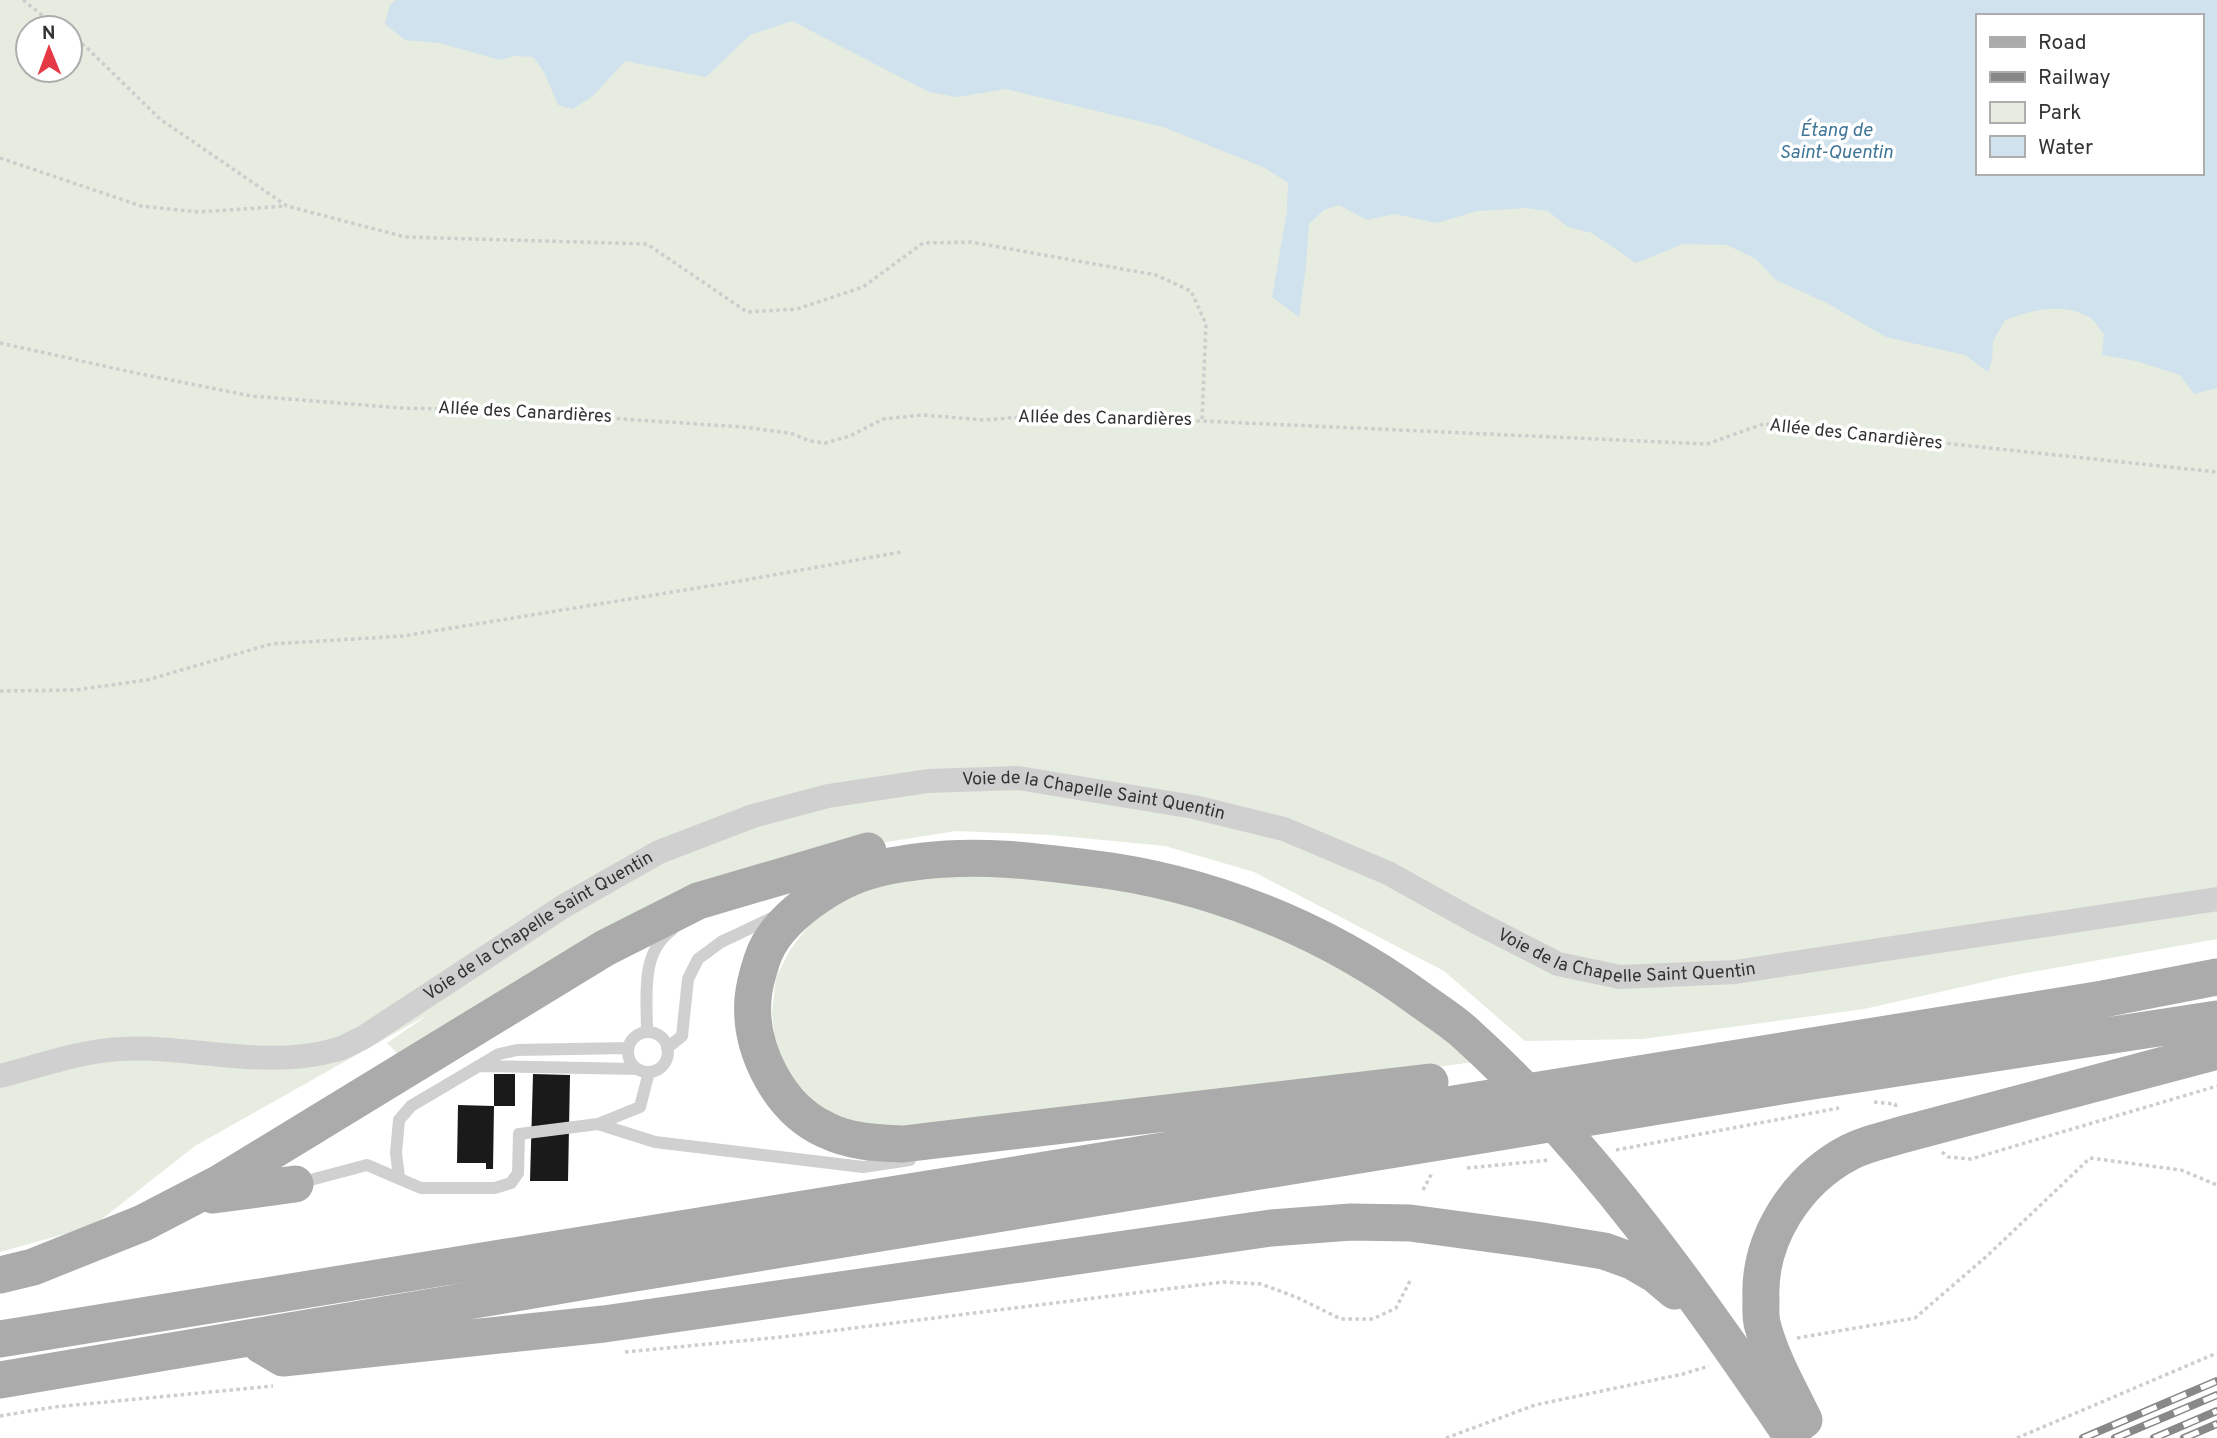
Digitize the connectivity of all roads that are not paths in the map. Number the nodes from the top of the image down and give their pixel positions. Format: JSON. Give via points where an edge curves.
{"nodes":[{"id":1,"x":704,"y":898,"type":"junction"},
{"id":2,"x":2217,"y":899,"type":"edge"},
{"id":3,"x":802,"y":907,"type":"junction"},
{"id":4,"x":2217,"y":977,"type":"edge"},
{"id":5,"x":2217,"y":1018,"type":"edge"},
{"id":6,"x":1473,"y":1028,"type":"junction"},
{"id":7,"x":647,"y":1032,"type":"junction"},
{"id":8,"x":628,"y":1048,"type":"junction"},
{"id":9,"x":667,"y":1048,"type":"junction"},
{"id":10,"x":2217,"y":1051,"type":"edge"},
{"id":11,"x":478,"y":1066,"type":"junction"},
{"id":12,"x":643,"y":1070,"type":"junction"},
{"id":13,"x":0,"y":1076,"type":"edge"},
{"id":14,"x":1490,"y":1096,"type":"junction"},
{"id":15,"x":598,"y":1124,"type":"junction"},
{"id":16,"x":1070,"y":1125,"type":"junction"},
{"id":17,"x":990,"y":1148,"type":"dead end"},
{"id":18,"x":926,"y":1157,"type":"dead end"},
{"id":19,"x":399,"y":1177,"type":"junction"},
{"id":20,"x":295,"y":1184,"type":"joint"},
{"id":21,"x":188,"y":1199,"type":"junction"},
{"id":22,"x":0,"y":1275,"type":"edge"},
{"id":23,"x":0,"y":1339,"type":"edge"},
{"id":24,"x":251,"y":1339,"type":"junction"},
{"id":25,"x":1744,"y":1339,"type":"junction"},
{"id":26,"x":0,"y":1380,"type":"edge"},
{"id":27,"x":1805,"y":1432,"type":"edge"}],
"edges":[{"from":1,"to":6,"type":"main road","via":[[859,852],[928,844],[1019,841],[1140,856],[1248,887],[1340,929],[1413,972]]},
{"from":1,"to":7,"type":"lane","via":[[690,918],[661,938],[649,962]]},
{"from":1,"to":21,"type":"main road","via":[[605,948]]},
{"from":2,"to":13,"type":"street","name":"Voie de la Chapelle Saint Quentin","via":[[1735,972],[1620,977],[1558,964],[1388,873],[1284,829],[1194,807],[1018,778],[928,781],[828,796],[752,816],[659,852],[564,906],[338,1050],[266,1059],[120,1049]]},
{"from":3,"to":6,"type":"main road","via":[[837,884],[874,869],[948,858],[1017,859],[1132,873],[1239,902],[1325,939]]},
{"from":3,"to":9,"type":"lane","via":[[744,930],[698,959],[688,979],[682,1037]]},
{"from":3,"to":16,"type":"main road","via":[[763,954],[752,998],[754,1037],[768,1073],[791,1105],[823,1129],[864,1142],[903,1144]]},
{"from":4,"to":14,"type":"main road"},
{"from":5,"to":24,"type":"main road"},
{"from":6,"to":25,"type":"main road","via":[[1541,1108],[1634,1204]]},
{"from":7,"to":8,"type":"lane","via":[[636,1035]]},
{"from":7,"to":9,"type":"lane","via":[[661,1037]]},
{"from":8,"to":11,"type":"lane","via":[[517,1050]]},
{"from":8,"to":12,"type":"lane","via":[[629,1060]]},
{"from":9,"to":12,"type":"lane","via":[[664,1063],[656,1070]]},
{"from":10,"to":25,"type":"main road","via":[[1851,1151],[1815,1175],[1787,1209],[1766,1249]]},
{"from":11,"to":12,"type":"lane"},
{"from":11,"to":19,"type":"lane","via":[[411,1106],[399,1120]]},
{"from":12,"to":15,"type":"lane","via":[[640,1107]]},
{"from":14,"to":16,"type":"main road","via":[[1452,1080]]},
{"from":14,"to":23,"type":"main road"},
{"from":15,"to":18,"type":"lane","via":[[655,1142],[863,1167]]},
{"from":15,"to":19,"type":"lane","via":[[519,1134],[518,1173],[511,1183],[495,1188],[421,1188]]},
{"from":16,"to":17,"type":"lane"},
{"from":19,"to":20,"type":"lane","via":[[367,1165]]},
{"from":20,"to":21,"type":"main road"},
{"from":21,"to":22,"type":"main road","via":[[143,1223],[33,1267]]},
{"from":24,"to":25,"type":"main road","via":[[283,1358],[604,1324],[1271,1228],[1351,1222],[1458,1228],[1604,1251],[1656,1275]]},
{"from":24,"to":26,"type":"main road"},
{"from":25,"to":27,"type":"main road","via":[[1773,1360]]}]}
